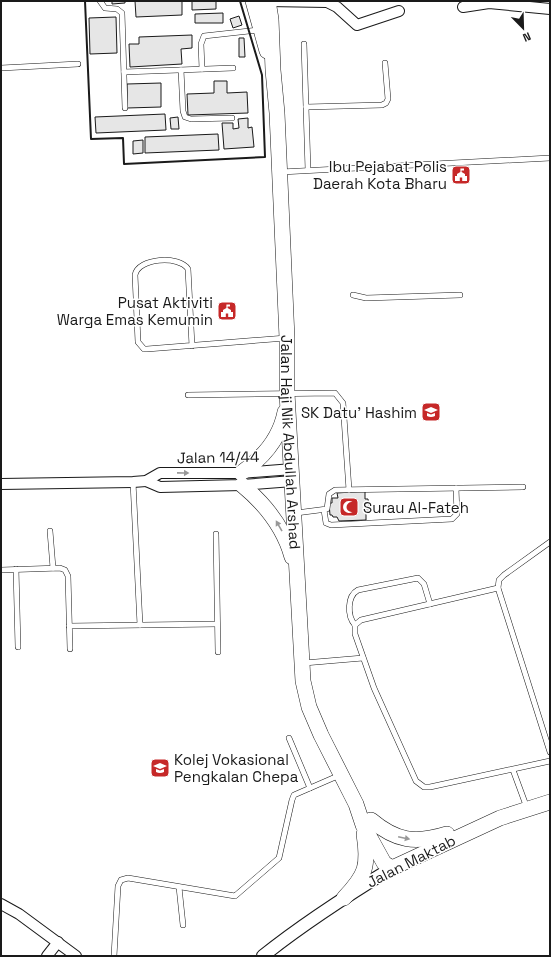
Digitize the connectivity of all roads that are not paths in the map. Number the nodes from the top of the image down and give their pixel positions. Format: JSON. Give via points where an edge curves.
{"nodes":[{"id":1,"x":100,"y":1,"type":"edge"},
{"id":2,"x":253,"y":1,"type":"edge"},
{"id":3,"x":268,"y":1,"type":"edge"},
{"id":4,"x":463,"y":7,"type":"dead end"},
{"id":5,"x":550,"y":9,"type":"edge"},
{"id":6,"x":399,"y":11,"type":"dead end"},
{"id":7,"x":260,"y":30,"type":"junction"},
{"id":8,"x":304,"y":44,"type":"dead end"},
{"id":9,"x":385,"y":63,"type":"dead end"},
{"id":10,"x":78,"y":64,"type":"dead end"},
{"id":11,"x":1,"y":68,"type":"edge"},
{"id":12,"x":233,"y":68,"type":"dead end"},
{"id":13,"x":202,"y":69,"type":"junction"},
{"id":14,"x":182,"y":70,"type":"junction"},
{"id":15,"x":273,"y":70,"type":"junction"},
{"id":16,"x":124,"y":72,"type":"junction"},
{"id":17,"x":306,"y":107,"type":"junction"},
{"id":18,"x":125,"y":108,"type":"dead end"},
{"id":19,"x":232,"y":118,"type":"dead end"},
{"id":20,"x":550,"y":158,"type":"edge"},
{"id":21,"x":308,"y":170,"type":"junction"},
{"id":22,"x":280,"y":172,"type":"junction"},
{"id":23,"x":353,"y":294,"type":"dead end"},
{"id":24,"x":460,"y":295,"type":"dead end"},
{"id":25,"x":287,"y":338,"type":"junction"},
{"id":26,"x":192,"y":346,"type":"junction"},
{"id":27,"x":287,"y":393,"type":"junction"},
{"id":28,"x":188,"y":395,"type":"dead end"},
{"id":29,"x":293,"y":475,"type":"junction"},
{"id":30,"x":241,"y":479,"type":"junction"},
{"id":31,"x":133,"y":482,"type":"junction"},
{"id":32,"x":1,"y":484,"type":"edge"},
{"id":33,"x":523,"y":487,"type":"dead end"},
{"id":34,"x":456,"y":488,"type":"junction"},
{"id":35,"x":349,"y":490,"type":"junction"},
{"id":36,"x":324,"y":510,"type":"junction"},
{"id":37,"x":295,"y":513,"type":"junction"},
{"id":38,"x":50,"y":531,"type":"dead end"},
{"id":39,"x":216,"y":534,"type":"dead end"},
{"id":40,"x":550,"y":542,"type":"edge"},
{"id":41,"x":53,"y":568,"type":"junction"},
{"id":42,"x":16,"y":569,"type":"junction"},
{"id":43,"x":1,"y":570,"type":"edge"},
{"id":44,"x":498,"y":588,"type":"junction"},
{"id":45,"x":298,"y":590,"type":"junction"},
{"id":46,"x":430,"y":604,"type":"junction"},
{"id":47,"x":217,"y":624,"type":"junction"},
{"id":48,"x":140,"y":625,"type":"junction"},
{"id":49,"x":355,"y":625,"type":"junction"},
{"id":50,"x":69,"y":626,"type":"junction"},
{"id":51,"x":18,"y":647,"type":"dead end"},
{"id":52,"x":70,"y":649,"type":"dead end"},
{"id":53,"x":218,"y":652,"type":"dead end"},
{"id":54,"x":363,"y":658,"type":"junction"},
{"id":55,"x":302,"y":663,"type":"junction"},
{"id":56,"x":289,"y":738,"type":"dead end"},
{"id":57,"x":550,"y":752,"type":"edge"},
{"id":58,"x":550,"y":761,"type":"edge"},
{"id":59,"x":513,"y":770,"type":"junction"},
{"id":60,"x":341,"y":775,"type":"junction"},
{"id":61,"x":310,"y":788,"type":"junction"},
{"id":62,"x":550,"y":802,"type":"edge"},
{"id":63,"x":527,"y":809,"type":"junction"},
{"id":64,"x":500,"y":818,"type":"junction"},
{"id":65,"x":367,"y":822,"type":"junction"},
{"id":66,"x":392,"y":868,"type":"junction"},
{"id":67,"x":179,"y":887,"type":"junction"},
{"id":68,"x":344,"y":898,"type":"junction"},
{"id":69,"x":1,"y":904,"type":"edge"},
{"id":70,"x":183,"y":925,"type":"dead end"},
{"id":71,"x":58,"y":942,"type":"junction"},
{"id":72,"x":47,"y":956,"type":"edge"},
{"id":73,"x":76,"y":956,"type":"edge"},
{"id":74,"x":114,"y":956,"type":"edge"},
{"id":75,"x":263,"y":956,"type":"edge"}],
"edges":[{"from":1,"to":16,"type":"lane","via":[[105,8],[117,9],[122,13]]},
{"from":2,"to":7,"type":"main road","name":"Jalan Haji Nik Abdullah Arshad"},
{"from":3,"to":6,"type":"street","via":[[327,2],[337,7],[357,25]]},
{"from":3,"to":15,"type":"main road","name":"Jalan Haji Nik Abdullah Arshad"},
{"from":4,"to":5,"type":"street","via":[[489,3]]},
{"from":7,"to":13,"type":"lane","via":[[204,36],[201,44]]},
{"from":7,"to":15,"type":"main road","name":"Jalan Haji Nik Abdullah Arshad"},
{"from":8,"to":17,"type":"lane"},
{"from":9,"to":17,"type":"lane","via":[[388,99],[386,103]]},
{"from":10,"to":11,"type":"lane"},
{"from":12,"to":13,"type":"lane"},
{"from":13,"to":14,"type":"lane"},
{"from":14,"to":16,"type":"lane"},
{"from":14,"to":19,"type":"lane","via":[[185,117]]},
{"from":15,"to":22,"type":"main road","name":"Jalan Haji Nik Abdullah Arshad"},
{"from":16,"to":18,"type":"lane"},
{"from":17,"to":21,"type":"lane"},
{"from":20,"to":21,"type":"lane"},
{"from":21,"to":22,"type":"lane"},
{"from":22,"to":25,"type":"main road","name":"Jalan Haji Nik Abdullah Arshad"},
{"from":23,"to":24,"type":"lane","via":[[366,298]]},
{"from":25,"to":26,"type":"lane"},
{"from":25,"to":27,"type":"main road","name":"Jalan Haji Nik Abdullah Arshad"},
{"from":26,"to":26,"type":"lane","via":[[147,349],[139,345],[136,273],[146,263],[176,261],[188,269]]},
{"from":27,"to":28,"type":"lane"},
{"from":27,"to":29,"type":"main road","name":"Jalan Haji Nik Abdullah Arshad"},
{"from":27,"to":30,"type":"main road","via":[[284,416],[275,439]]},
{"from":27,"to":35,"type":"lane","via":[[332,392],[340,398]]},
{"from":29,"to":30,"type":"street","name":"Jalan 14/44"},
{"from":29,"to":37,"type":"main road","name":"Jalan Haji Nik Abdullah Arshad"},
{"from":30,"to":31,"type":"street","name":"Jalan 14/44","via":[[160,473],[146,481]]},
{"from":45,"to":30,"type":"main road","one_way":true,"via":[[291,554],[282,531],[268,510]]},
{"from":31,"to":32,"type":"street","name":"Jalan 14/44"},
{"from":31,"to":48,"type":"lane"},
{"from":33,"to":34,"type":"lane"},
{"from":34,"to":35,"type":"lane"},
{"from":34,"to":36,"type":"lane","via":[[457,514],[452,519],[331,525],[326,523]]},
{"from":35,"to":36,"type":"lane","via":[[332,491],[328,497],[328,508]]},
{"from":36,"to":37,"type":"lane"},
{"from":37,"to":45,"type":"main road","name":"Jalan Haji Nik Abdullah Arshad"},
{"from":38,"to":41,"type":"lane"},
{"from":39,"to":47,"type":"lane"},
{"from":40,"to":44,"type":"lane","via":[[504,575],[499,580]]},
{"from":41,"to":42,"type":"lane"},
{"from":41,"to":50,"type":"lane","via":[[63,569],[67,573]]},
{"from":42,"to":43,"type":"lane"},
{"from":42,"to":51,"type":"lane"},
{"from":44,"to":46,"type":"lane"},
{"from":44,"to":57,"type":"lane"},
{"from":45,"to":55,"type":"main road","name":"Jalan Haji Nik Abdullah Arshad"},
{"from":46,"to":49,"type":"lane","via":[[361,620]]},
{"from":46,"to":49,"type":"lane","via":[[424,584],[418,578],[358,590],[354,592],[350,602],[350,618]]},
{"from":47,"to":48,"type":"lane"},
{"from":47,"to":53,"type":"lane"},
{"from":48,"to":50,"type":"lane"},
{"from":49,"to":54,"type":"lane","via":[[355,634]]},
{"from":50,"to":52,"type":"lane"},
{"from":54,"to":55,"type":"lane"},
{"from":54,"to":59,"type":"lane","via":[[416,781],[420,785],[430,787]]},
{"from":55,"to":60,"type":"main road","name":"Jalan Haji Nik Abdullah Arshad","via":[[309,707]]},
{"from":56,"to":61,"type":"lane"},
{"from":58,"to":59,"type":"lane"},
{"from":59,"to":63,"type":"lane"},
{"from":60,"to":61,"type":"lane"},
{"from":60,"to":65,"type":"main road","name":"Jalan Haji Nik Abdullah Arshad"},
{"from":61,"to":67,"type":"lane","via":[[293,797],[279,858],[236,894],[230,896]]},
{"from":62,"to":63,"type":"main road","name":"Jalan Maktab"},
{"from":63,"to":64,"type":"main road","name":"Jalan Maktab"},
{"from":65,"to":64,"type":"main road","one_way":true,"via":[[395,836],[419,840],[433,839]]},
{"from":64,"to":66,"type":"main road","name":"Jalan Maktab"},
{"from":65,"to":66,"type":"main road","name":"Jalan Haji Nik Abdullah Arshad","via":[[384,863]]},
{"from":65,"to":68,"type":"main road","via":[[367,864],[364,874]]},
{"from":66,"to":68,"type":"street","name":"Jalan Maktab"},
{"from":67,"to":70,"type":"lane"},
{"from":67,"to":74,"type":"lane","via":[[128,878],[121,880],[118,886]]},
{"from":68,"to":75,"type":"street","name":"Jalan Maktab"},
{"from":69,"to":71,"type":"street"},
{"from":71,"to":72,"type":"street"},
{"from":71,"to":73,"type":"street"}]}
